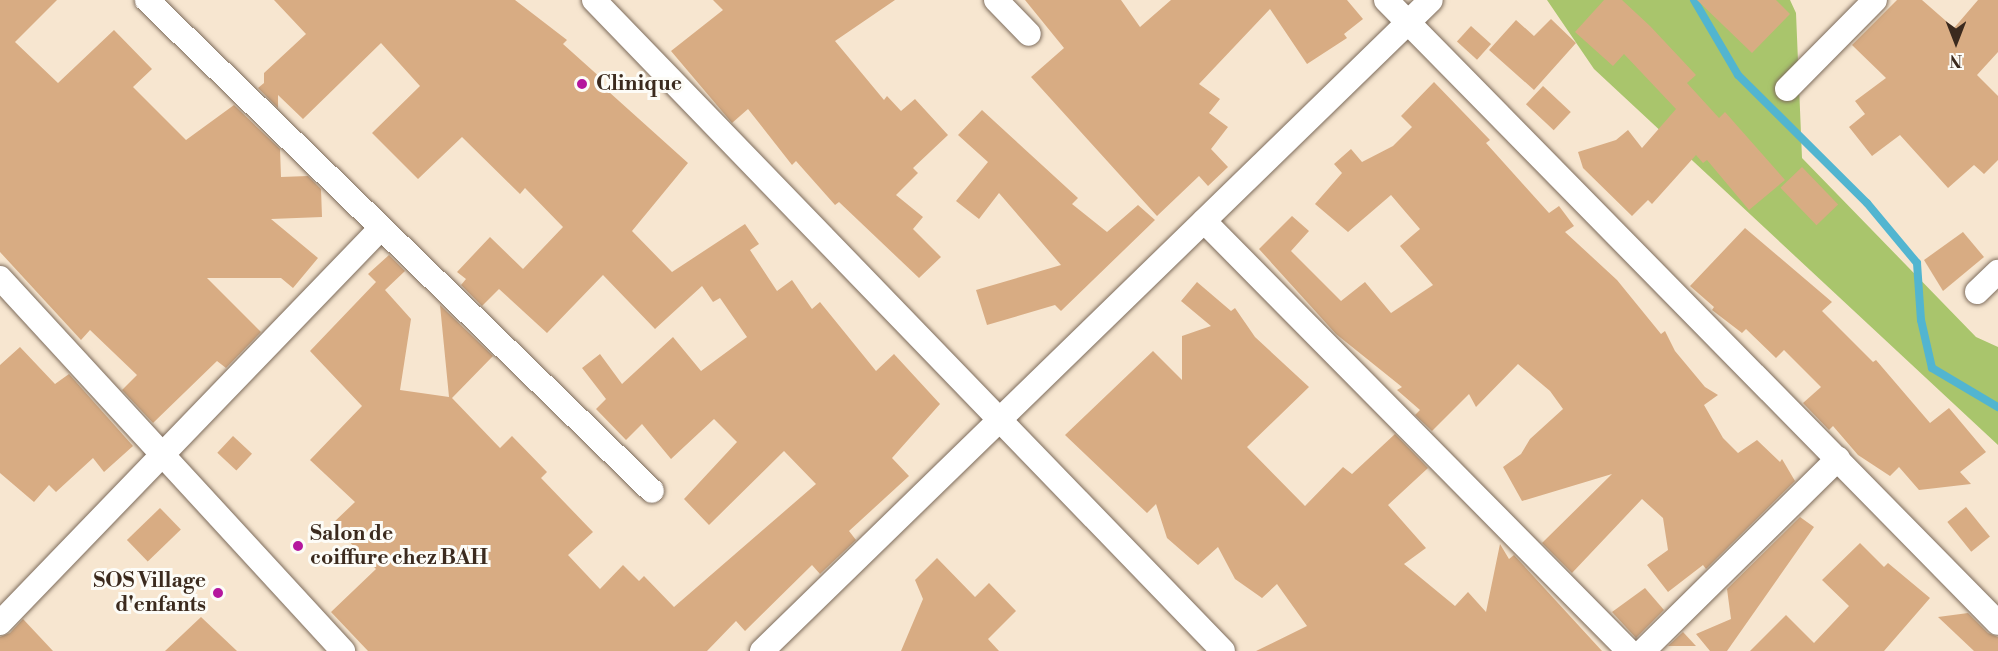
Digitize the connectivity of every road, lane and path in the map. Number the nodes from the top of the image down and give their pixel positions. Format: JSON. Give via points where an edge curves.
{"nodes":[{"id":1,"x":147,"y":0,"type":"edge"},
{"id":2,"x":594,"y":0,"type":"edge"},
{"id":3,"x":996,"y":0,"type":"edge"},
{"id":4,"x":1386,"y":0,"type":"edge"},
{"id":5,"x":1431,"y":0,"type":"edge"},
{"id":6,"x":1875,"y":0,"type":"edge"},
{"id":7,"x":1408,"y":23,"type":"junction"},
{"id":8,"x":1029,"y":34,"type":"dead end"},
{"id":9,"x":1787,"y":89,"type":"dead end"},
{"id":10,"x":1204,"y":221,"type":"junction"},
{"id":11,"x":381,"y":228,"type":"junction"},
{"id":12,"x":1998,"y":272,"type":"edge"},
{"id":13,"x":0,"y":278,"type":"edge"},
{"id":14,"x":1977,"y":292,"type":"dead end"},
{"id":15,"x":999,"y":420,"type":"junction"},
{"id":16,"x":162,"y":457,"type":"junction"},
{"id":17,"x":1838,"y":459,"type":"junction"},
{"id":18,"x":652,"y":491,"type":"dead end"},
{"id":19,"x":0,"y":623,"type":"edge"},
{"id":20,"x":1998,"y":623,"type":"edge"},
{"id":21,"x":343,"y":651,"type":"edge"},
{"id":22,"x":762,"y":651,"type":"edge"},
{"id":23,"x":1223,"y":651,"type":"edge"},
{"id":24,"x":1629,"y":651,"type":"edge"},
{"id":25,"x":1643,"y":651,"type":"edge"}],
"edges":[{"from":1,"to":11,"type":"street"},
{"from":2,"to":15,"type":"street"},
{"from":3,"to":8,"type":"street"},
{"from":4,"to":7,"type":"street"},
{"from":5,"to":7,"type":"street"},
{"from":6,"to":9,"type":"street"},
{"from":7,"to":10,"type":"street"},
{"from":7,"to":17,"type":"street"},
{"from":10,"to":15,"type":"street"},
{"from":10,"to":24,"type":"street"},
{"from":11,"to":16,"type":"street"},
{"from":11,"to":18,"type":"street"},
{"from":12,"to":14,"type":"street"},
{"from":13,"to":16,"type":"street"},
{"from":15,"to":22,"type":"street"},
{"from":15,"to":23,"type":"street"},
{"from":16,"to":19,"type":"street"},
{"from":16,"to":21,"type":"street"},
{"from":17,"to":20,"type":"street"},
{"from":17,"to":25,"type":"street"}]}
